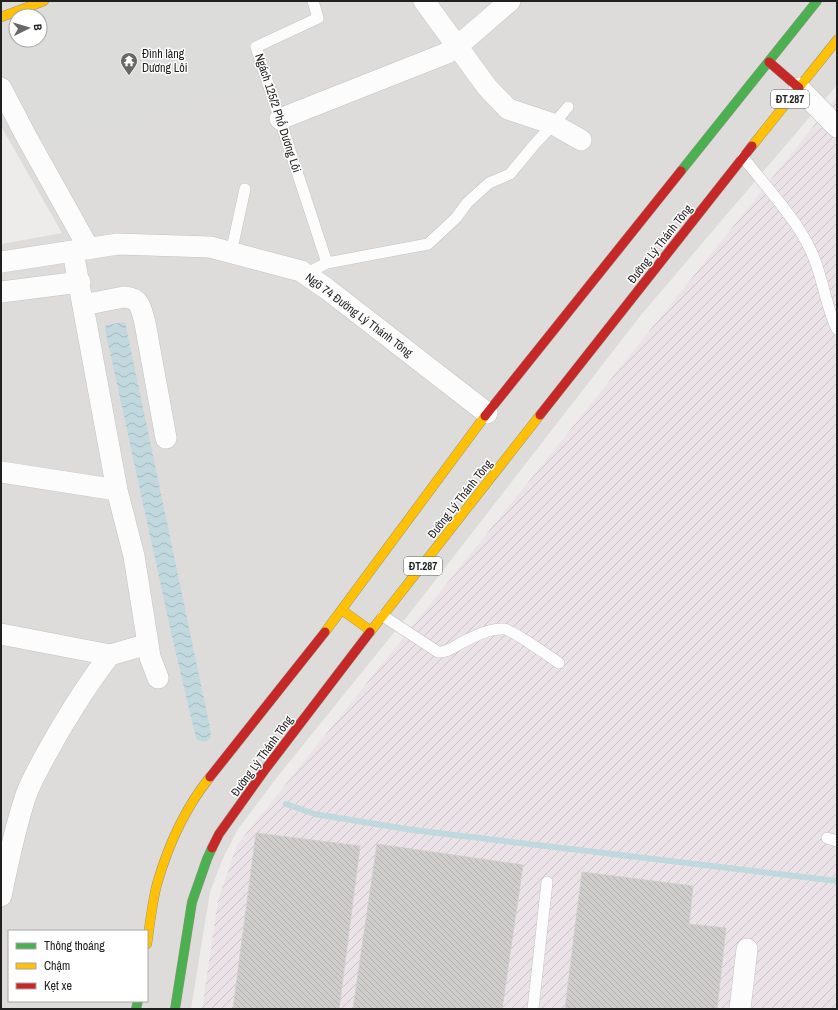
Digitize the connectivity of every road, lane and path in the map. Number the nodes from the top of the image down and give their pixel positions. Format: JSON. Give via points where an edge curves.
{"nodes":[{"id":1,"x":44,"y":1,"type":"edge"},
{"id":2,"x":313,"y":1,"type":"edge"},
{"id":3,"x":424,"y":1,"type":"edge"},
{"id":4,"x":510,"y":1,"type":"edge"},
{"id":5,"x":814,"y":2,"type":"edge"},
{"id":6,"x":1,"y":17,"type":"edge"},
{"id":7,"x":837,"y":40,"type":"edge"},
{"id":8,"x":456,"y":46,"type":"junction"},
{"id":9,"x":769,"y":62,"type":"junction"},
{"id":10,"x":1,"y":88,"type":"edge"},
{"id":11,"x":799,"y":88,"type":"junction"},
{"id":12,"x":568,"y":107,"type":"dead end"},
{"id":13,"x":280,"y":119,"type":"junction"},
{"id":14,"x":553,"y":124,"type":"junction"},
{"id":15,"x":837,"y":127,"type":"edge"},
{"id":16,"x":581,"y":140,"type":"dead end"},
{"id":17,"x":743,"y":157,"type":"junction"},
{"id":18,"x":245,"y":188,"type":"dead end"},
{"id":19,"x":81,"y":250,"type":"junction"},
{"id":20,"x":231,"y":253,"type":"junction"},
{"id":21,"x":1,"y":262,"type":"edge"},
{"id":22,"x":327,"y":263,"type":"junction"},
{"id":23,"x":305,"y":274,"type":"junction"},
{"id":24,"x":80,"y":282,"type":"junction"},
{"id":25,"x":1,"y":292,"type":"edge"},
{"id":26,"x":82,"y":305,"type":"junction"},
{"id":27,"x":837,"y":329,"type":"edge"},
{"id":28,"x":487,"y":414,"type":"junction"},
{"id":29,"x":166,"y":438,"type":"dead end"},
{"id":30,"x":1,"y":472,"type":"edge"},
{"id":31,"x":117,"y":490,"type":"junction"},
{"id":32,"x":342,"y":610,"type":"junction"},
{"id":33,"x":383,"y":616,"type":"junction"},
{"id":34,"x":371,"y":631,"type":"junction"},
{"id":35,"x":1,"y":634,"type":"edge"},
{"id":36,"x":148,"y":644,"type":"junction"},
{"id":37,"x":110,"y":654,"type":"junction"},
{"id":38,"x":559,"y":663,"type":"dead end"},
{"id":39,"x":158,"y":678,"type":"dead end"},
{"id":40,"x":547,"y":882,"type":"dead end"},
{"id":41,"x":1,"y":896,"type":"edge"},
{"id":42,"x":148,"y":938,"type":"edge"},
{"id":43,"x":748,"y":949,"type":"dead end"},
{"id":44,"x":175,"y":1009,"type":"edge"},
{"id":45,"x":533,"y":1009,"type":"edge"},
{"id":46,"x":740,"y":1009,"type":"edge"}],
"edges":[{"from":1,"to":6,"type":"main road"},
{"from":2,"to":13,"type":"lane","name":"Ngách 125/2 Phố Dương Lôi","via":[[318,18],[256,47]]},
{"from":3,"to":8,"type":"street"},
{"from":4,"to":8,"type":"street"},
{"from":5,"to":9,"type":"main road"},
{"from":7,"to":11,"type":"main road","name":"Đường Lý Thánh Tông","number":"ĐT.287"},
{"from":8,"to":13,"type":"street","via":[[447,52]]},
{"from":8,"to":14,"type":"street","via":[[486,87],[508,109]]},
{"from":9,"to":11,"type":"main road"},
{"from":9,"to":28,"type":"main road"},
{"from":10,"to":19,"type":"street"},
{"from":11,"to":15,"type":"street"},
{"from":11,"to":17,"type":"main road","name":"Đường Lý Thánh Tông","number":"ĐT.287"},
{"from":12,"to":14,"type":"lane"},
{"from":13,"to":22,"type":"lane","name":"Ngách 125/2 Phố Dương Lôi"},
{"from":14,"to":16,"type":"street"},
{"from":14,"to":22,"type":"lane","via":[[510,174],[490,183],[428,244]]},
{"from":17,"to":27,"type":"lane","via":[[800,230],[812,252],[830,316]]},
{"from":17,"to":33,"type":"main road","name":"Đường Lý Thánh Tông","number":"ĐT.287"},
{"from":18,"to":20,"type":"lane"},
{"from":19,"to":20,"type":"street","name":"Ngõ 74 Đường Lý Thánh Tông","via":[[125,244],[210,247]]},
{"from":19,"to":21,"type":"street","name":"Ngõ 74 Đường Lý Thánh Tông"},
{"from":19,"to":24,"type":"street"},
{"from":20,"to":23,"type":"street","name":"Ngõ 74 Đường Lý Thánh Tông"},
{"from":22,"to":23,"type":"lane"},
{"from":23,"to":28,"type":"street","name":"Ngõ 74 Đường Lý Thánh Tông"},
{"from":24,"to":25,"type":"street"},
{"from":24,"to":26,"type":"street"},
{"from":26,"to":29,"type":"street","via":[[124,297],[137,301],[145,323]]},
{"from":26,"to":31,"type":"street"},
{"from":28,"to":32,"type":"main road"},
{"from":30,"to":31,"type":"street"},
{"from":31,"to":36,"type":"street","via":[[134,556]]},
{"from":32,"to":34,"type":"main road"},
{"from":32,"to":42,"type":"main road","via":[[208,779],[188,808],[157,884]]},
{"from":33,"to":34,"type":"main road","name":"Đường Lý Thánh Tông","number":"ĐT.287"},
{"from":33,"to":38,"type":"lane","via":[[438,652],[444,652],[492,630],[505,629]]},
{"from":34,"to":44,"type":"main road","name":"Đường Lý Thánh Tông","number":"ĐT.287","via":[[219,834],[192,902]]},
{"from":35,"to":37,"type":"street"},
{"from":36,"to":37,"type":"street"},
{"from":36,"to":39,"type":"street"},
{"from":37,"to":41,"type":"street","via":[[74,705],[43,758],[26,794]]},
{"from":40,"to":45,"type":"lane"},
{"from":43,"to":46,"type":"street"}]}
